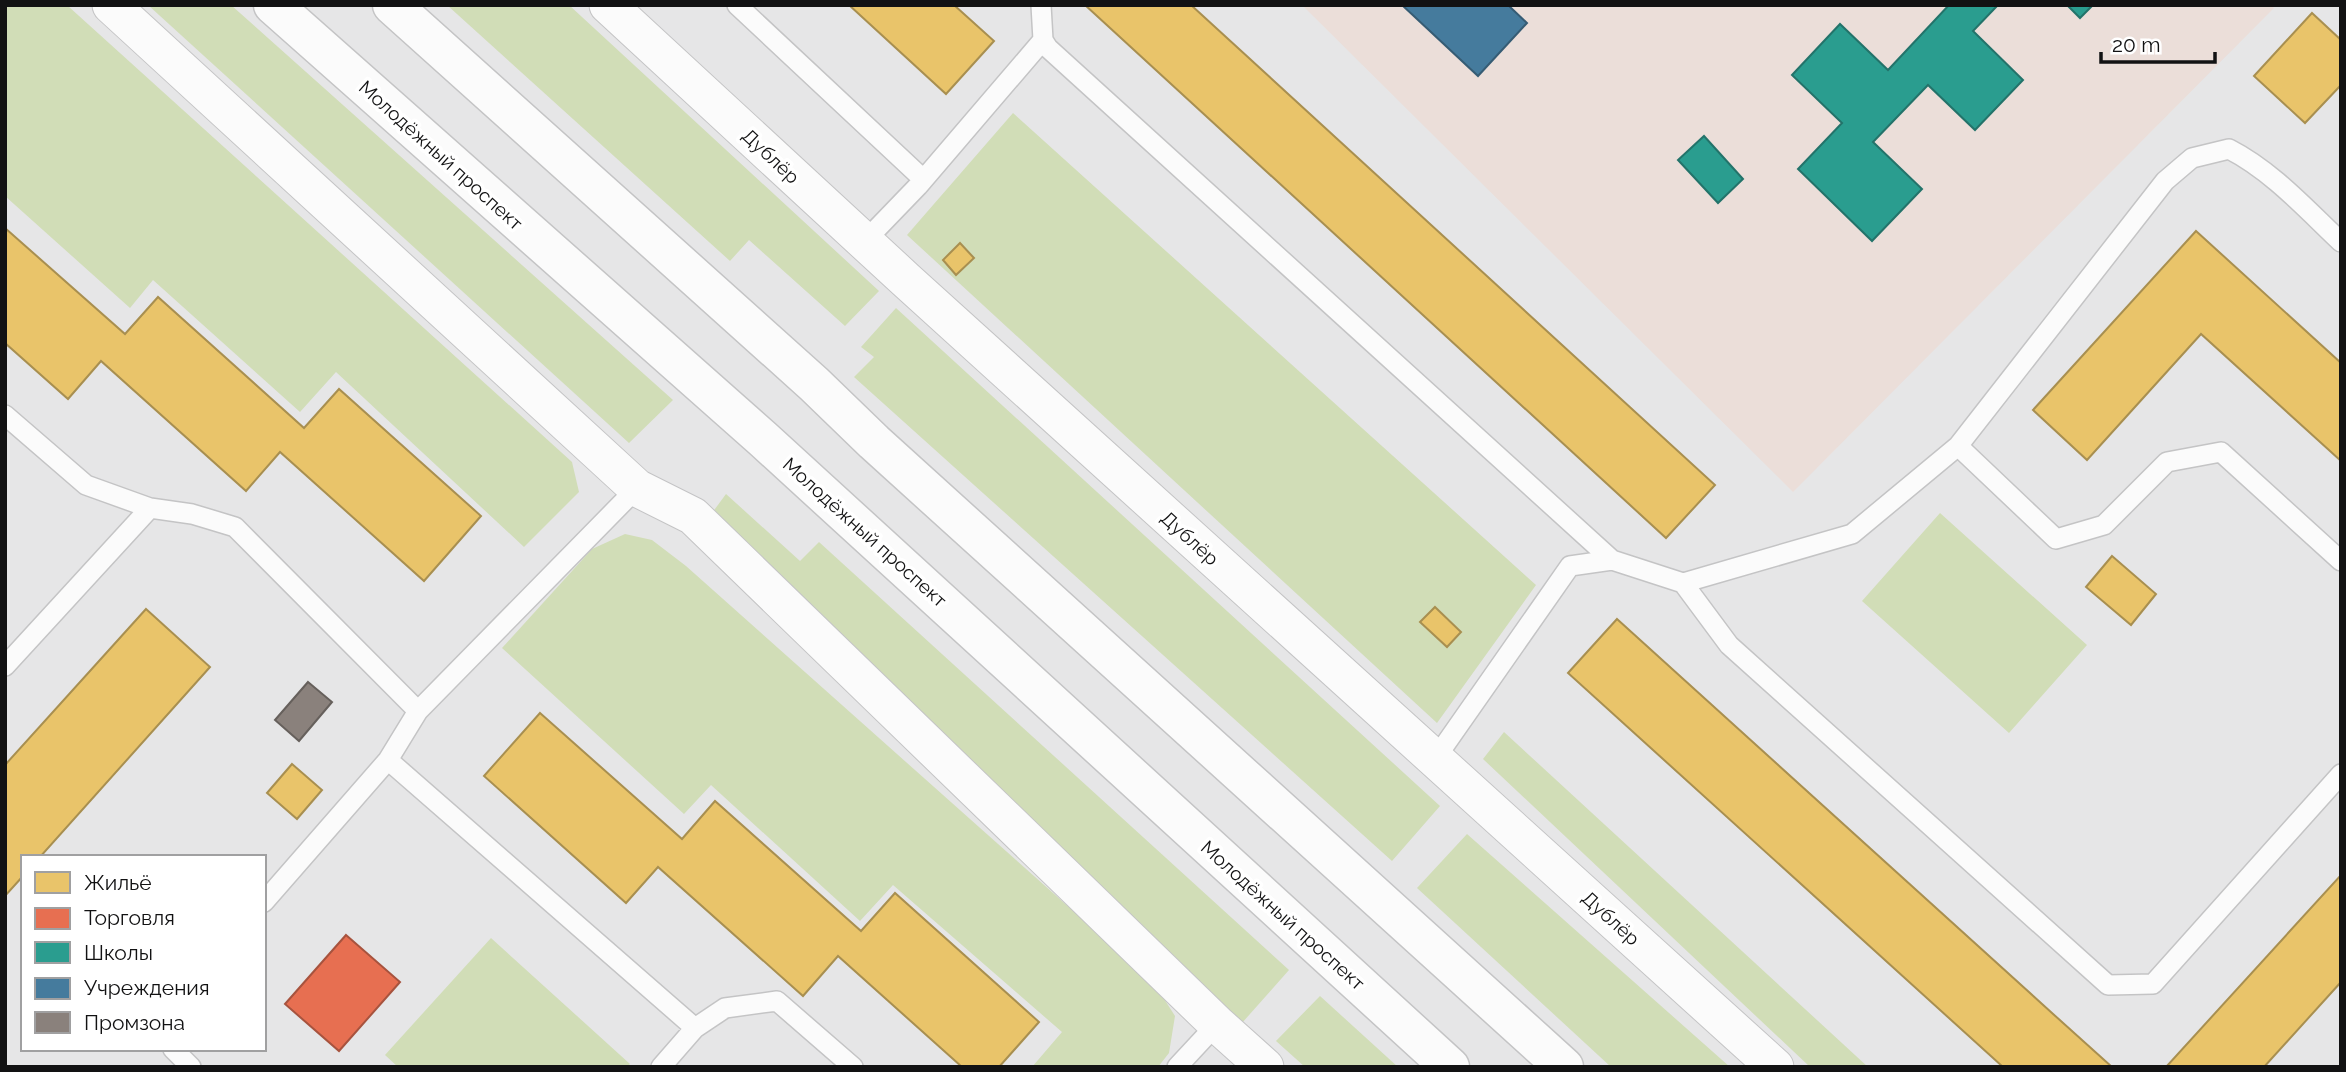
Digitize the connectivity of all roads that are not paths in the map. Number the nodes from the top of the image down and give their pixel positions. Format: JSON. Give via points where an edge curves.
{"nodes":[{"id":1,"x":111,"y":5,"type":"edge"},
{"id":2,"x":273,"y":5,"type":"edge"},
{"id":3,"x":392,"y":5,"type":"edge"},
{"id":4,"x":607,"y":5,"type":"edge"},
{"id":5,"x":737,"y":5,"type":"edge"},
{"id":6,"x":1041,"y":5,"type":"edge"},
{"id":7,"x":1043,"y":40,"type":"junction"},
{"id":8,"x":923,"y":179,"type":"junction"},
{"id":9,"x":864,"y":242,"type":"junction"},
{"id":10,"x":2341,"y":242,"type":"edge"},
{"id":11,"x":5,"y":415,"type":"edge"},
{"id":12,"x":1958,"y":446,"type":"junction"},
{"id":13,"x":637,"y":488,"type":"junction"},
{"id":14,"x":150,"y":508,"type":"junction"},
{"id":15,"x":1612,"y":560,"type":"junction"},
{"id":16,"x":2341,"y":561,"type":"edge"},
{"id":17,"x":1683,"y":583,"type":"junction"},
{"id":18,"x":5,"y":666,"type":"edge"},
{"id":19,"x":418,"y":710,"type":"junction"},
{"id":20,"x":1435,"y":759,"type":"junction"},
{"id":21,"x":388,"y":760,"type":"junction"},
{"id":22,"x":2341,"y":774,"type":"edge"},
{"id":23,"x":266,"y":900,"type":"edge"},
{"id":24,"x":1217,"y":1024,"type":"junction"},
{"id":25,"x":695,"y":1028,"type":"junction"},
{"id":26,"x":175,"y":1051,"type":"edge"},
{"id":27,"x":191,"y":1067,"type":"edge"},
{"id":28,"x":661,"y":1067,"type":"edge"},
{"id":29,"x":853,"y":1067,"type":"edge"},
{"id":30,"x":1177,"y":1067,"type":"edge"},
{"id":31,"x":1265,"y":1067,"type":"edge"},
{"id":32,"x":1450,"y":1067,"type":"edge"},
{"id":33,"x":1563,"y":1067,"type":"edge"},
{"id":34,"x":1775,"y":1067,"type":"edge"}],
"edges":[{"from":1,"to":13,"type":"street"},
{"from":2,"to":32,"type":"main road","name":"Молодёжный проспект","via":[[763,439]]},
{"from":3,"to":33,"type":"main road"},
{"from":4,"to":9,"type":"street","name":"Дублёр"},
{"from":5,"to":8,"type":"lane"},
{"from":6,"to":7,"type":"lane"},
{"from":7,"to":8,"type":"lane"},
{"from":7,"to":15,"type":"lane"},
{"from":8,"to":9,"type":"lane"},
{"from":9,"to":20,"type":"street","name":"Дублёр"},
{"from":10,"to":12,"type":"lane","via":[[2250,160],[2229,149],[2192,158],[2165,181]]},
{"from":11,"to":14,"type":"lane","via":[[86,485]]},
{"from":12,"to":16,"type":"lane","via":[[2056,539],[2104,525],[2167,462],[2221,452]]},
{"from":12,"to":17,"type":"lane","via":[[1852,534]]},
{"from":13,"to":19,"type":"lane"},
{"from":13,"to":24,"type":"street","via":[[693,516]]},
{"from":14,"to":18,"type":"lane"},
{"from":14,"to":19,"type":"lane","via":[[235,527]]},
{"from":15,"to":17,"type":"lane"},
{"from":15,"to":20,"type":"lane","via":[[1570,566]]},
{"from":17,"to":22,"type":"lane","via":[[1730,646],[2108,985],[2152,984]]},
{"from":19,"to":21,"type":"lane"},
{"from":20,"to":34,"type":"street","name":"Дублёр"},
{"from":21,"to":23,"type":"lane"},
{"from":21,"to":25,"type":"lane"},
{"from":24,"to":30,"type":"lane"},
{"from":24,"to":31,"type":"street"},
{"from":25,"to":28,"type":"lane"},
{"from":25,"to":29,"type":"lane","via":[[725,1008],[777,1001]]},
{"from":26,"to":27,"type":"lane"}]}
